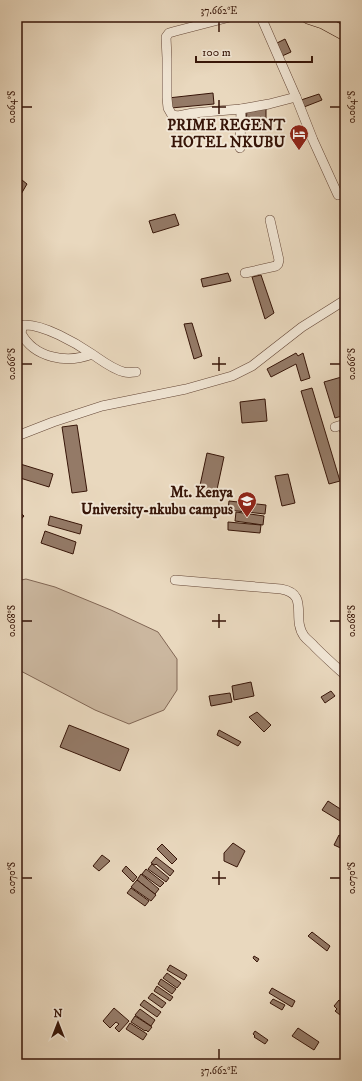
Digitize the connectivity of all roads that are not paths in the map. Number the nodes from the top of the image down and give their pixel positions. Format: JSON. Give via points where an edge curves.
{"nodes":[{"id":1,"x":230,"y":17,"type":"edge"},
{"id":2,"x":261,"y":17,"type":"edge"},
{"id":3,"x":308,"y":17,"type":"edge"},
{"id":4,"x":345,"y":34,"type":"edge"},
{"id":5,"x":296,"y":97,"type":"junction"},
{"id":6,"x":241,"y":109,"type":"junction"},
{"id":7,"x":240,"y":148,"type":"dead end"},
{"id":8,"x":338,"y":195,"type":"dead end"},
{"id":9,"x":270,"y":220,"type":"dead end"},
{"id":10,"x":245,"y":273,"type":"dead end"},
{"id":11,"x":345,"y":300,"type":"edge"},
{"id":12,"x":92,"y":354,"type":"junction"},
{"id":13,"x":136,"y":372,"type":"dead end"},
{"id":14,"x":345,"y":424,"type":"edge"},
{"id":15,"x":335,"y":427,"type":"dead end"},
{"id":16,"x":17,"y":436,"type":"edge"},
{"id":17,"x":175,"y":580,"type":"dead end"},
{"id":18,"x":345,"y":675,"type":"edge"}],
"edges":[{"from":1,"to":6,"type":"street","via":[[169,33],[166,37],[168,108],[172,115],[178,116]]},
{"from":2,"to":5,"type":"street"},
{"from":3,"to":4,"type":"highway"},
{"from":5,"to":6,"type":"street"},
{"from":5,"to":8,"type":"street","via":[[312,140]]},
{"from":6,"to":7,"type":"street"},
{"from":9,"to":10,"type":"street","via":[[278,264]]},
{"from":11,"to":16,"type":"street","via":[[302,327],[252,366],[232,376],[186,389],[102,406]]},
{"from":12,"to":12,"type":"street","via":[[37,326],[24,325],[22,328],[21,333],[28,343],[48,355],[72,360]]},
{"from":12,"to":13,"type":"street","via":[[118,370]]},
{"from":14,"to":15,"type":"street"},
{"from":17,"to":18,"type":"street","via":[[292,592],[298,599],[298,620],[304,636]]}]}
